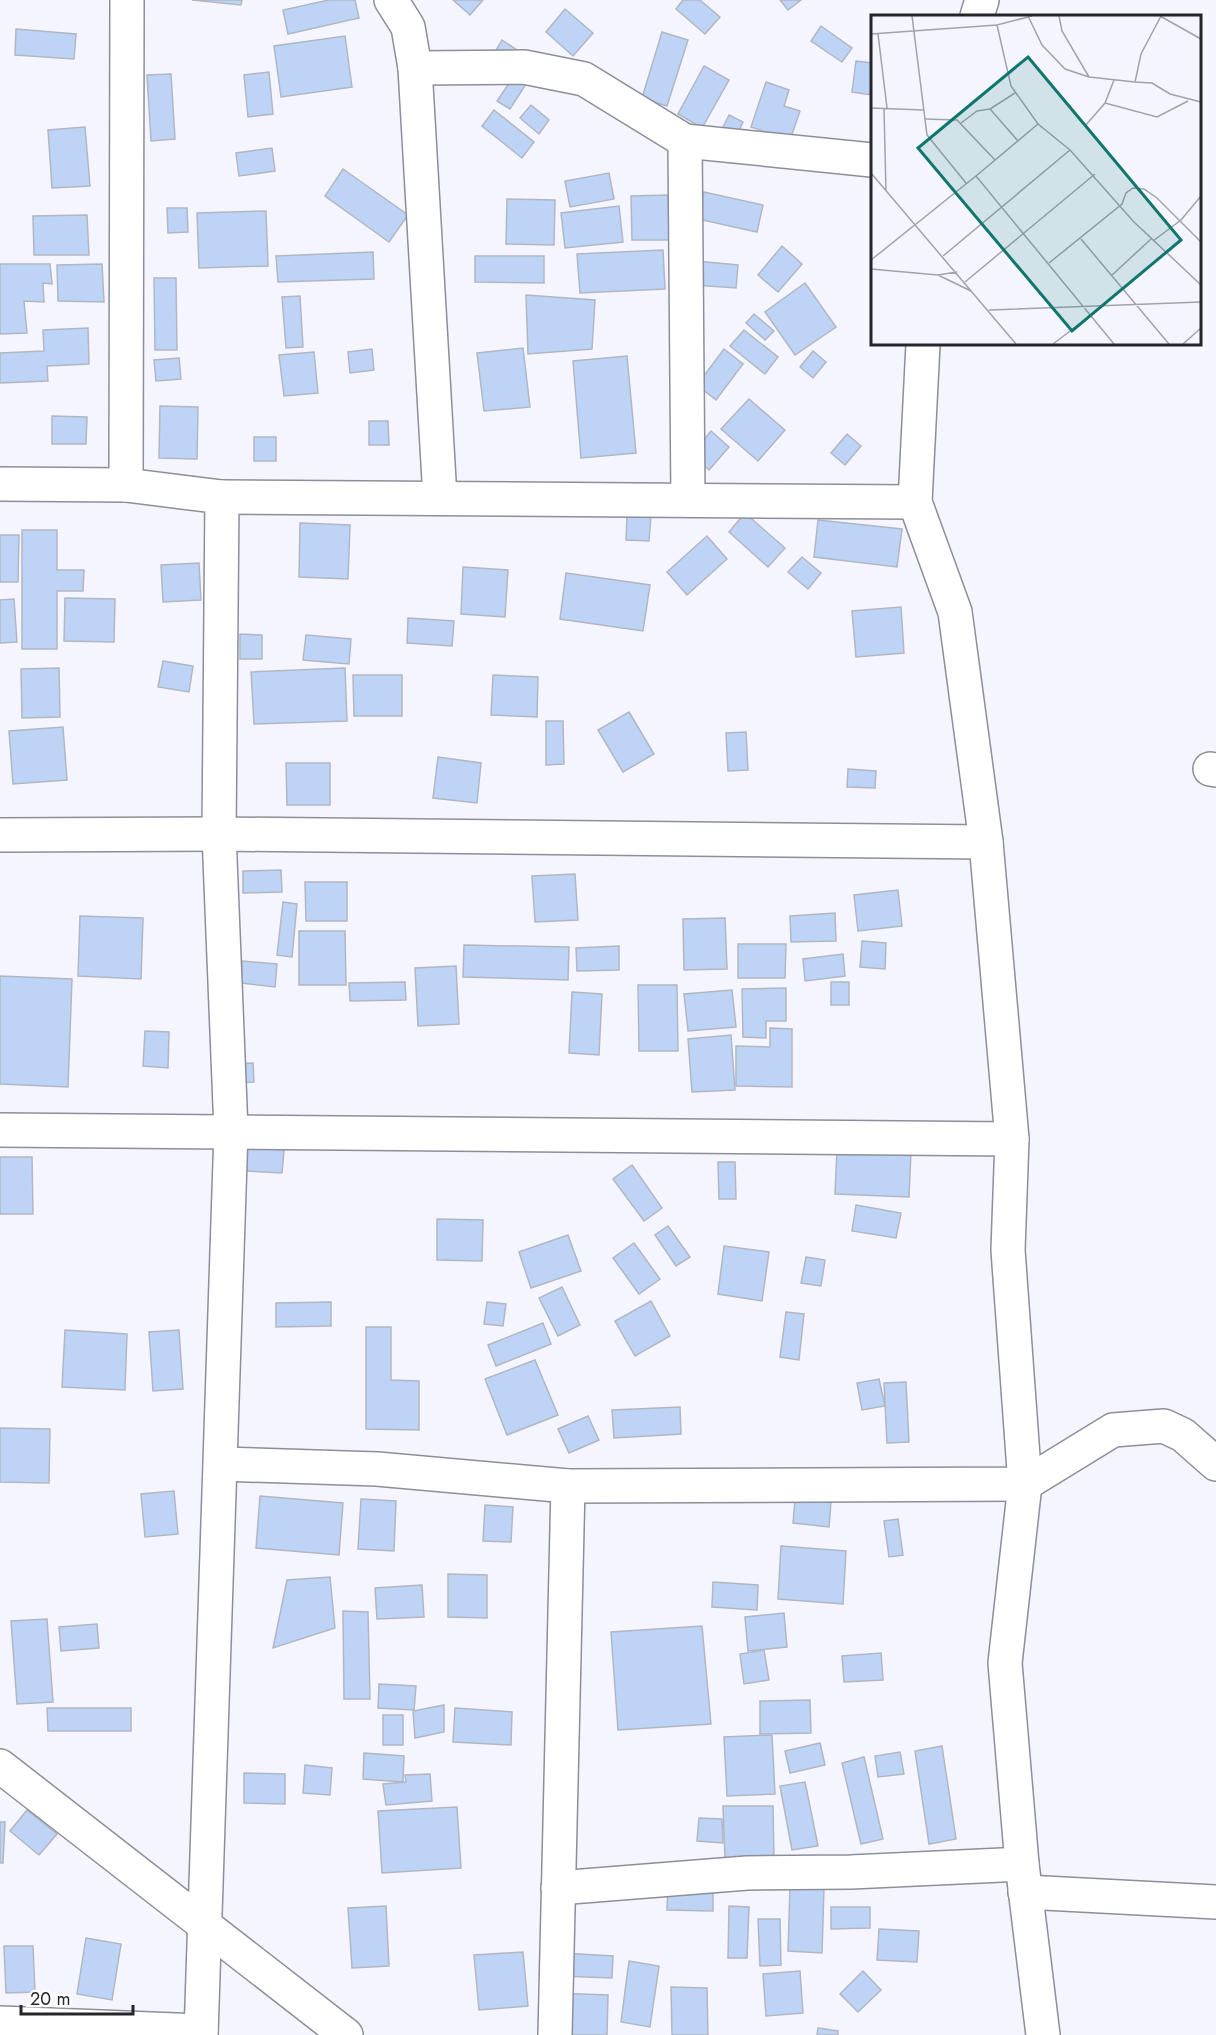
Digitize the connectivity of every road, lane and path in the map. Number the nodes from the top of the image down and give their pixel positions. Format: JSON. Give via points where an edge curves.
{"nodes":[{"id":1,"x":127,"y":0,"type":"edge"},
{"id":2,"x":392,"y":0,"type":"edge"},
{"id":3,"x":982,"y":0,"type":"edge"},
{"id":4,"x":977,"y":15,"type":"edge"},
{"id":5,"x":415,"y":68,"type":"junction"},
{"id":6,"x":685,"y":141,"type":"junction"},
{"id":7,"x":871,"y":160,"type":"edge"},
{"id":8,"x":923,"y":345,"type":"edge"},
{"id":9,"x":0,"y":484,"type":"edge"},
{"id":10,"x":126,"y":485,"type":"junction"},
{"id":11,"x":222,"y":497,"type":"junction"},
{"id":12,"x":440,"y":498,"type":"junction"},
{"id":13,"x":688,"y":500,"type":"junction"},
{"id":14,"x":915,"y":502,"type":"junction"},
{"id":15,"x":219,"y":834,"type":"junction"},
{"id":16,"x":0,"y":835,"type":"edge"},
{"id":17,"x":986,"y":842,"type":"junction"},
{"id":18,"x":0,"y":1130,"type":"edge"},
{"id":19,"x":231,"y":1131,"type":"junction"},
{"id":20,"x":1012,"y":1139,"type":"junction"},
{"id":21,"x":221,"y":1464,"type":"junction"},
{"id":22,"x":1216,"y":1464,"type":"edge"},
{"id":23,"x":1024,"y":1484,"type":"junction"},
{"id":24,"x":567,"y":1486,"type":"junction"},
{"id":25,"x":0,"y":1766,"type":"edge"},
{"id":26,"x":1023,"y":1878,"type":"junction"},
{"id":27,"x":558,"y":1888,"type":"junction"},
{"id":28,"x":1216,"y":1902,"type":"edge"},
{"id":29,"x":205,"y":1926,"type":"junction"},
{"id":30,"x":0,"y":2023,"type":"edge"},
{"id":31,"x":201,"y":2033,"type":"edge"},
{"id":32,"x":346,"y":2035,"type":"edge"},
{"id":33,"x":555,"y":2035,"type":"edge"},
{"id":34,"x":1043,"y":2035,"type":"edge"}],
"edges":[{"from":1,"to":10,"type":"street"},
{"from":2,"to":5,"type":"street","via":[[408,27]]},
{"from":3,"to":4,"type":"street"},
{"from":5,"to":6,"type":"street","via":[[524,67],[584,79]]},
{"from":5,"to":12,"type":"street"},
{"from":6,"to":7,"type":"street"},
{"from":6,"to":13,"type":"street"},
{"from":8,"to":14,"type":"street"},
{"from":9,"to":10,"type":"street"},
{"from":10,"to":11,"type":"street"},
{"from":11,"to":12,"type":"street"},
{"from":11,"to":15,"type":"street"},
{"from":12,"to":13,"type":"street"},
{"from":13,"to":14,"type":"street"},
{"from":14,"to":17,"type":"street","via":[[955,612]]},
{"from":15,"to":16,"type":"street"},
{"from":15,"to":17,"type":"street"},
{"from":15,"to":19,"type":"street"},
{"from":17,"to":20,"type":"street"},
{"from":18,"to":19,"type":"street"},
{"from":19,"to":20,"type":"street"},
{"from":19,"to":21,"type":"street"},
{"from":20,"to":23,"type":"street","via":[[1008,1250]]},
{"from":21,"to":24,"type":"street","via":[[377,1469]]},
{"from":21,"to":29,"type":"street"},
{"from":22,"to":23,"type":"street","via":[[1164,1426],[1113,1430]]},
{"from":23,"to":24,"type":"street"},
{"from":23,"to":26,"type":"street","via":[[1005,1663]]},
{"from":24,"to":27,"type":"street"},
{"from":25,"to":29,"type":"street"},
{"from":26,"to":27,"type":"street","via":[[747,1873]]},
{"from":26,"to":28,"type":"street"},
{"from":26,"to":34,"type":"street"},
{"from":27,"to":33,"type":"street"},
{"from":29,"to":31,"type":"street"},
{"from":29,"to":32,"type":"street"},
{"from":30,"to":31,"type":"street"}]}
